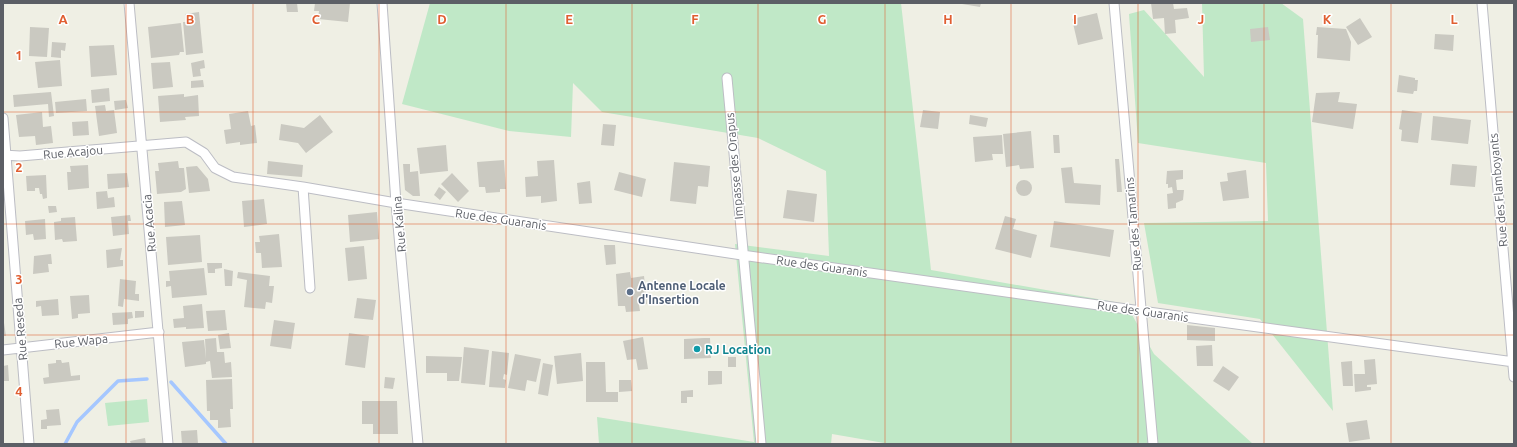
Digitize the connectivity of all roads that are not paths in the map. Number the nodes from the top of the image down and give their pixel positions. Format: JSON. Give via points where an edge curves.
{"nodes":[{"id":1,"x":129,"y":3,"type":"edge"},
{"id":2,"x":382,"y":3,"type":"edge"},
{"id":3,"x":1114,"y":3,"type":"edge"},
{"id":4,"x":1482,"y":3,"type":"edge"},
{"id":5,"x":727,"y":78,"type":"dead end"},
{"id":6,"x":3,"y":118,"type":"edge"},
{"id":7,"x":142,"y":146,"type":"junction"},
{"id":8,"x":5,"y":155,"type":"edge"},
{"id":9,"x":303,"y":187,"type":"junction"},
{"id":10,"x":396,"y":204,"type":"junction"},
{"id":11,"x":742,"y":255,"type":"junction"},
{"id":12,"x":310,"y":288,"type":"dead end"},
{"id":13,"x":1140,"y":311,"type":"junction"},
{"id":14,"x":159,"y":332,"type":"junction"},
{"id":15,"x":22,"y":347,"type":"junction"},
{"id":16,"x":3,"y":350,"type":"edge"},
{"id":17,"x":1513,"y":362,"type":"edge"},
{"id":18,"x":1514,"y":377,"type":"edge"},
{"id":19,"x":29,"y":444,"type":"edge"},
{"id":20,"x":168,"y":444,"type":"edge"},
{"id":21,"x":418,"y":444,"type":"edge"},
{"id":22,"x":760,"y":444,"type":"edge"},
{"id":23,"x":1153,"y":444,"type":"edge"}],
"edges":[{"from":1,"to":7,"type":"street","name":"Rue Acacia"},
{"from":2,"to":10,"type":"street","name":"Rue Kalina"},
{"from":3,"to":13,"type":"street","name":"Rue des Tamarins"},
{"from":4,"to":17,"type":"street","name":"Rue des Flamboyants"},
{"from":5,"to":11,"type":"street","name":"Impasse des Orapus"},
{"from":6,"to":8,"type":"street","name":"Rue Reseda"},
{"from":7,"to":8,"type":"street","name":"Rue Acajou"},
{"from":7,"to":9,"type":"street","name":"Rue des Guaranis","via":[[186,142],[204,153],[215,168],[233,177]]},
{"from":7,"to":14,"type":"street","name":"Rue Acacia"},
{"from":8,"to":15,"type":"street","name":"Rue Reseda"},
{"from":9,"to":10,"type":"street","name":"Rue des Guaranis"},
{"from":9,"to":12,"type":"street"},
{"from":10,"to":11,"type":"street","name":"Rue des Guaranis"},
{"from":10,"to":21,"type":"street","name":"Rue Kalina"},
{"from":11,"to":13,"type":"street","name":"Rue des Guaranis"},
{"from":11,"to":22,"type":"street","name":"Impasse des Orapus","via":[[745,260]]},
{"from":13,"to":17,"type":"street","name":"Rue des Guaranis"},
{"from":13,"to":23,"type":"street","name":"Rue des Tamarins"},
{"from":14,"to":15,"type":"street","name":"Rue Wapa"},
{"from":14,"to":20,"type":"street","name":"Rue Acacia"},
{"from":15,"to":16,"type":"street","name":"Rue Wapa"},
{"from":15,"to":19,"type":"street","name":"Rue Reseda"},
{"from":17,"to":18,"type":"street","name":"Rue des Flamboyants"}]}
